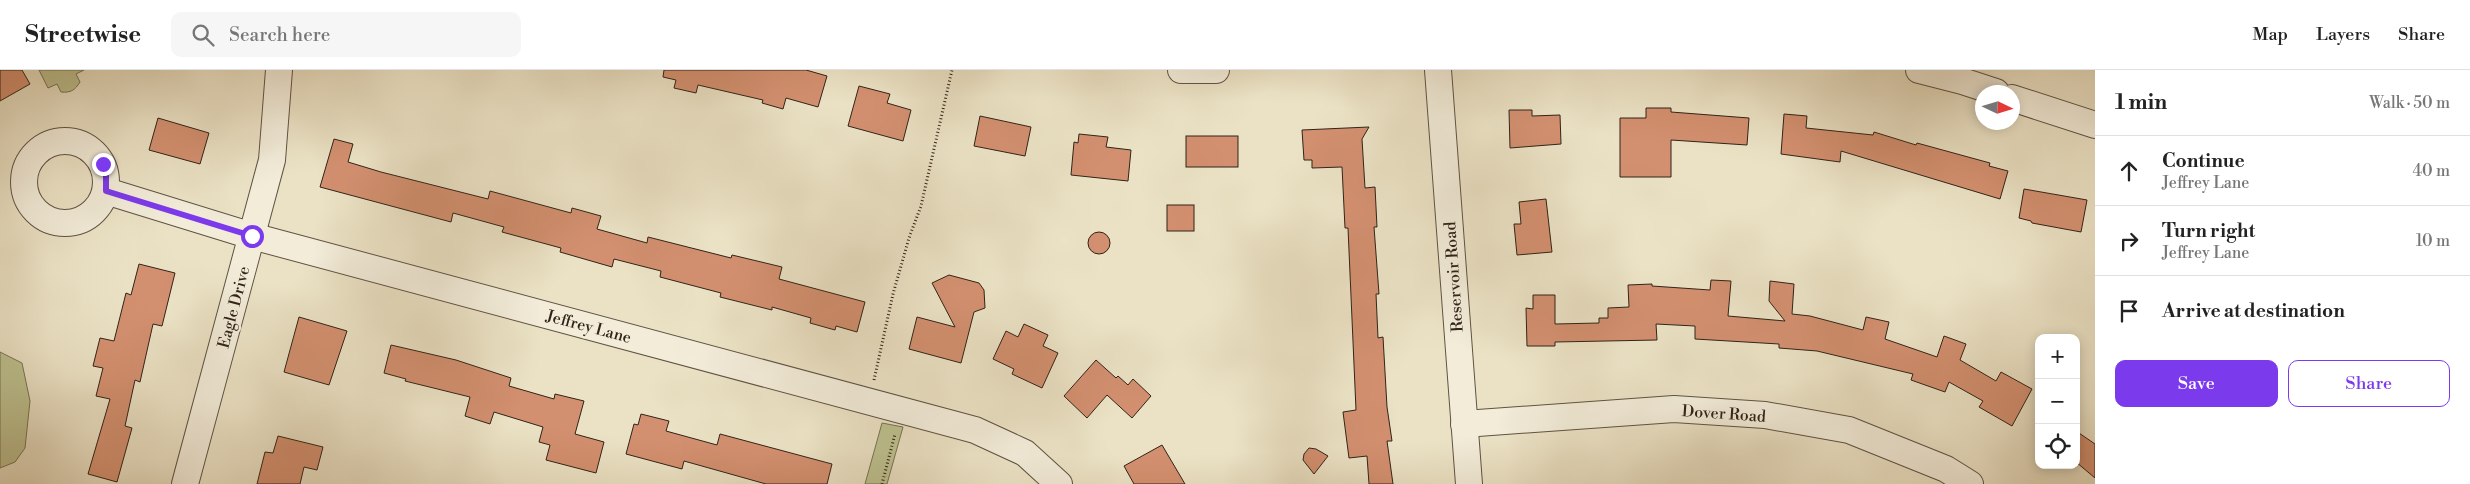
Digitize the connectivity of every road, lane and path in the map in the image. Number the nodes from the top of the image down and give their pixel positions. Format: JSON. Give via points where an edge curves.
{"nodes":[{"id":1,"x":278,"y":70,"type":"edge"},
{"id":2,"x":952,"y":70,"type":"edge"},
{"id":3,"x":1181,"y":70,"type":"edge"},
{"id":4,"x":1216,"y":70,"type":"edge"},
{"id":5,"x":1438,"y":70,"type":"edge"},
{"id":6,"x":1919,"y":70,"type":"edge"},
{"id":7,"x":1975,"y":85,"type":"edge"},
{"id":8,"x":2020,"y":101,"type":"edge"},
{"id":9,"x":2095,"y":125,"type":"edge"},
{"id":10,"x":106,"y":191,"type":"dead end"},
{"id":11,"x":252,"y":236,"type":"junction"},
{"id":12,"x":869,"y":402,"type":"junction"},
{"id":13,"x":901,"y":410,"type":"junction"},
{"id":14,"x":1464,"y":424,"type":"junction"},
{"id":15,"x":185,"y":484,"type":"edge"},
{"id":16,"x":882,"y":484,"type":"edge"},
{"id":17,"x":1059,"y":484,"type":"edge"},
{"id":18,"x":1469,"y":484,"type":"edge"},
{"id":19,"x":1970,"y":484,"type":"edge"}],
"edges":[{"from":1,"to":11,"type":"street","name":"Eagle Drive","via":[[272,160]]},
{"from":2,"to":12,"type":"path","via":[[921,206],[893,294]]},
{"from":3,"to":4,"type":"street"},
{"from":5,"to":14,"type":"street","name":"Reservoir Road"},
{"from":6,"to":7,"type":"street"},
{"from":8,"to":9,"type":"street"},
{"from":10,"to":11,"type":"street","name":"Jeffrey Lane"},
{"from":11,"to":12,"type":"street","name":"Jeffrey Lane"},
{"from":11,"to":15,"type":"street","name":"Eagle Drive"},
{"from":12,"to":13,"type":"street","name":"Jeffrey Lane"},
{"from":13,"to":16,"type":"path"},
{"from":13,"to":17,"type":"street","name":"Jeffrey Lane","via":[[975,430],[1025,453]]},
{"from":14,"to":18,"type":"street","name":"Reservoir Road"},
{"from":14,"to":19,"type":"street","name":"Dover Road","via":[[1674,409],[1765,415],[1849,430],[1946,469]]}]}
